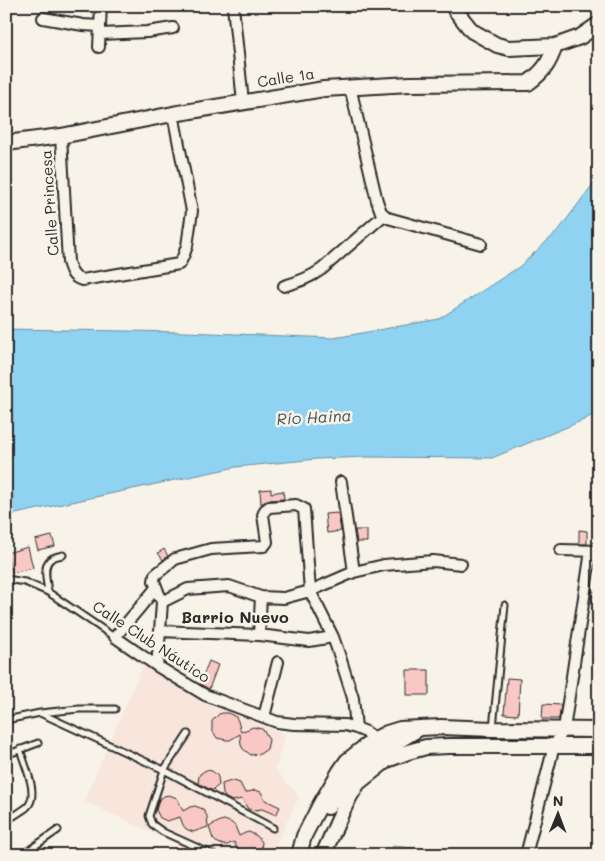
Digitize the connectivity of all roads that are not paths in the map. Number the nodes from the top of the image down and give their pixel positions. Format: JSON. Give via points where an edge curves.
{"nodes":[{"id":1,"x":101,"y":6,"type":"edge"},
{"id":2,"x":233,"y":6,"type":"edge"},
{"id":3,"x":453,"y":6,"type":"edge"},
{"id":4,"x":461,"y":6,"type":"edge"},
{"id":5,"x":42,"y":18,"type":"dead end"},
{"id":6,"x":464,"y":21,"type":"junction"},
{"id":7,"x":599,"y":24,"type":"edge"},
{"id":8,"x":173,"y":28,"type":"dead end"},
{"id":9,"x":100,"y":30,"type":"junction"},
{"id":10,"x":556,"y":46,"type":"junction"},
{"id":11,"x":99,"y":47,"type":"dead end"},
{"id":12,"x":350,"y":87,"type":"junction"},
{"id":13,"x":243,"y":102,"type":"junction"},
{"id":14,"x":173,"y":114,"type":"junction"},
{"id":15,"x":60,"y":136,"type":"junction"},
{"id":16,"x":6,"y":143,"type":"edge"},
{"id":17,"x":384,"y":215,"type":"junction"},
{"id":18,"x":481,"y":244,"type":"dead end"},
{"id":19,"x":284,"y":286,"type":"dead end"},
{"id":20,"x":341,"y":482,"type":"dead end"},
{"id":21,"x":561,"y":550,"type":"dead end"},
{"id":22,"x":595,"y":551,"type":"edge"},
{"id":23,"x":64,"y":555,"type":"dead end"},
{"id":24,"x":461,"y":564,"type":"dead end"},
{"id":25,"x":354,"y":572,"type":"junction"},
{"id":26,"x":6,"y":579,"type":"edge"},
{"id":27,"x":156,"y":588,"type":"junction"},
{"id":28,"x":310,"y":591,"type":"junction"},
{"id":29,"x":48,"y":592,"type":"junction"},
{"id":30,"x":261,"y":597,"type":"junction"},
{"id":31,"x":162,"y":602,"type":"junction"},
{"id":32,"x":505,"y":605,"type":"dead end"},
{"id":33,"x":160,"y":632,"type":"junction"},
{"id":34,"x":259,"y":635,"type":"junction"},
{"id":35,"x":115,"y":637,"type":"junction"},
{"id":36,"x":333,"y":638,"type":"junction"},
{"id":37,"x":278,"y":662,"type":"dead end"},
{"id":38,"x":157,"y":666,"type":"junction"},
{"id":39,"x":114,"y":709,"type":"dead end"},
{"id":40,"x":40,"y":712,"type":"junction"},
{"id":41,"x":264,"y":717,"type":"junction"},
{"id":42,"x":6,"y":720,"type":"edge"},
{"id":43,"x":451,"y":727,"type":"junction"},
{"id":44,"x":356,"y":728,"type":"junction"},
{"id":45,"x":492,"y":729,"type":"junction"},
{"id":46,"x":564,"y":729,"type":"junction"},
{"id":47,"x":599,"y":730,"type":"edge"},
{"id":48,"x":188,"y":734,"type":"dead end"},
{"id":49,"x":38,"y":743,"type":"dead end"},
{"id":50,"x":450,"y":746,"type":"junction"},
{"id":51,"x":554,"y":746,"type":"junction"},
{"id":52,"x":599,"y":746,"type":"edge"},
{"id":53,"x":20,"y":749,"type":"junction"},
{"id":54,"x":382,"y":750,"type":"junction"},
{"id":55,"x":6,"y":755,"type":"edge"},
{"id":56,"x":164,"y":770,"type":"junction"},
{"id":57,"x":6,"y":821,"type":"edge"},
{"id":58,"x":274,"y":828,"type":"dead end"},
{"id":59,"x":58,"y":830,"type":"dead end"},
{"id":60,"x":299,"y":854,"type":"edge"},
{"id":61,"x":529,"y":854,"type":"edge"},
{"id":62,"x":22,"y":855,"type":"edge"},
{"id":63,"x":214,"y":855,"type":"edge"},
{"id":64,"x":323,"y":855,"type":"edge"}],
"edges":[{"from":1,"to":9,"type":"street"},
{"from":2,"to":13,"type":"street"},
{"from":3,"to":6,"type":"street"},
{"from":4,"to":6,"type":"street"},
{"from":5,"to":9,"type":"street"},
{"from":6,"to":10,"type":"street","via":[[472,31],[509,48]]},
{"from":7,"to":10,"type":"street","via":[[580,37]]},
{"from":8,"to":9,"type":"street","via":[[147,32]]},
{"from":9,"to":11,"type":"street"},
{"from":10,"to":12,"type":"street","name":"Calle 1a","via":[[548,65],[528,83]]},
{"from":12,"to":13,"type":"street","name":"Calle 1a"},
{"from":12,"to":17,"type":"street","via":[[377,202]]},
{"from":13,"to":14,"type":"street","name":"Calle 1a"},
{"from":14,"to":15,"type":"street","name":"Calle 1a"},
{"from":14,"to":15,"type":"street","name":"Calle Princesa","via":[[192,211],[187,246],[179,264],[82,280],[72,274],[68,262]]},
{"from":15,"to":16,"type":"street","name":"Calle 1a"},
{"from":17,"to":18,"type":"street"},
{"from":17,"to":19,"type":"street","via":[[313,276]]},
{"from":20,"to":25,"type":"street"},
{"from":21,"to":22,"type":"street"},
{"from":22,"to":46,"type":"street"},
{"from":23,"to":29,"type":"lane","via":[[48,562]]},
{"from":24,"to":25,"type":"street","via":[[433,561],[384,565]]},
{"from":25,"to":28,"type":"street"},
{"from":26,"to":29,"type":"lane","name":"Calle Club Náutico","via":[[25,582]]},
{"from":27,"to":28,"type":"street","via":[[154,578],[175,559],[211,549],[264,546],[267,542],[265,510],[296,506],[304,509]]},
{"from":27,"to":31,"type":"street"},
{"from":27,"to":35,"type":"street"},
{"from":28,"to":30,"type":"street","via":[[284,598]]},
{"from":28,"to":36,"type":"street"},
{"from":29,"to":35,"type":"lane","name":"Calle Club Náutico"},
{"from":30,"to":31,"type":"street","via":[[229,586],[188,589]]},
{"from":30,"to":34,"type":"street"},
{"from":31,"to":33,"type":"street"},
{"from":32,"to":45,"type":"lane"},
{"from":33,"to":34,"type":"street"},
{"from":33,"to":38,"type":"street"},
{"from":34,"to":36,"type":"street","via":[[310,641]]},
{"from":35,"to":38,"type":"street","name":"Calle Club Náutico"},
{"from":36,"to":44,"type":"street","via":[[352,698]]},
{"from":37,"to":41,"type":"street"},
{"from":38,"to":41,"type":"street","name":"Calle Club Náutico","via":[[205,695]]},
{"from":39,"to":40,"type":"lane"},
{"from":40,"to":42,"type":"lane"},
{"from":40,"to":56,"type":"lane"},
{"from":41,"to":44,"type":"street","name":"Calle Club Náutico","via":[[285,723]]},
{"from":43,"to":45,"type":"street"},
{"from":43,"to":50,"type":"street"},
{"from":43,"to":54,"type":"street","via":[[400,728],[387,733]]},
{"from":44,"to":54,"type":"street","name":"Calle Club Náutico","via":[[366,732]]},
{"from":45,"to":46,"type":"street"},
{"from":46,"to":47,"type":"street"},
{"from":46,"to":51,"type":"street"},
{"from":48,"to":56,"type":"lane"},
{"from":49,"to":53,"type":"lane"},
{"from":50,"to":51,"type":"street"},
{"from":50,"to":54,"type":"street","via":[[408,752]]},
{"from":51,"to":52,"type":"street"},
{"from":51,"to":61,"type":"street"},
{"from":53,"to":55,"type":"lane"},
{"from":53,"to":57,"type":"lane","via":[[32,798],[28,806]]},
{"from":54,"to":60,"type":"street","via":[[347,762],[321,803],[304,836]]},
{"from":54,"to":64,"type":"street","via":[[350,796]]},
{"from":56,"to":58,"type":"lane"},
{"from":56,"to":63,"type":"lane","via":[[149,816],[152,824]]},
{"from":59,"to":62,"type":"lane"}]}
